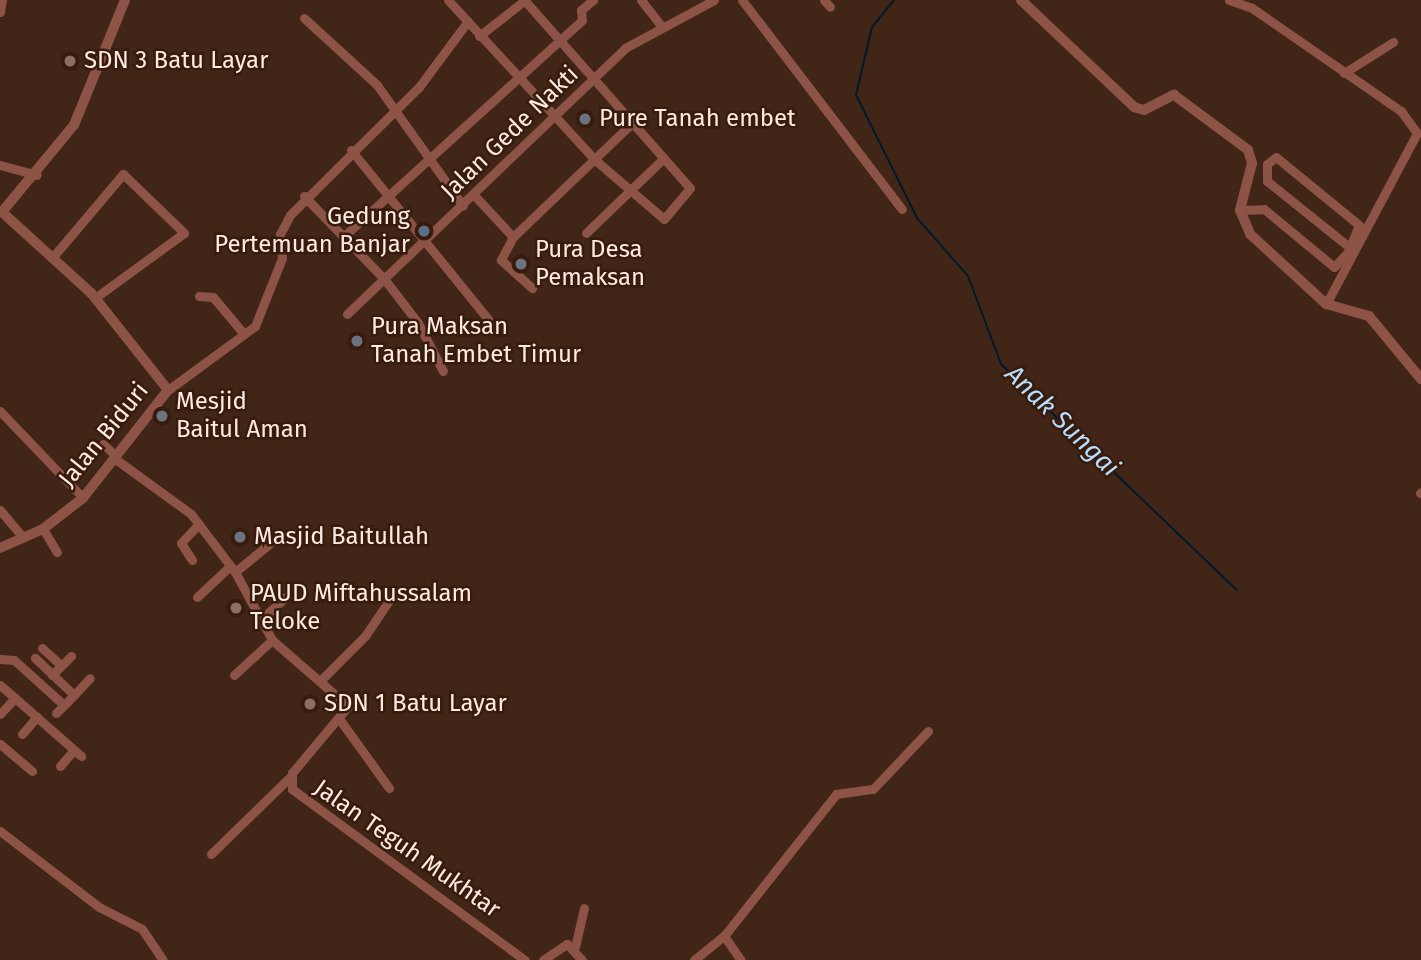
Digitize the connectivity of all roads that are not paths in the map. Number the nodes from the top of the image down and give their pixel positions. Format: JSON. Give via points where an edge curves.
{"nodes":[{"id":1,"x":2,"y":0,"type":"edge"},
{"id":2,"x":125,"y":0,"type":"edge"},
{"id":3,"x":448,"y":0,"type":"edge"},
{"id":4,"x":524,"y":0,"type":"edge"},
{"id":5,"x":593,"y":0,"type":"edge"},
{"id":6,"x":641,"y":0,"type":"edge"},
{"id":7,"x":714,"y":0,"type":"edge"},
{"id":8,"x":742,"y":0,"type":"edge"},
{"id":9,"x":1021,"y":0,"type":"edge"},
{"id":10,"x":1229,"y":0,"type":"edge"},
{"id":11,"x":0,"y":12,"type":"edge"},
{"id":12,"x":304,"y":18,"type":"dead end"},
{"id":13,"x":468,"y":21,"type":"junction"},
{"id":14,"x":660,"y":24,"type":"junction"},
{"id":15,"x":479,"y":36,"type":"junction"},
{"id":16,"x":558,"y":39,"type":"junction"},
{"id":17,"x":1393,"y":41,"type":"dead end"},
{"id":18,"x":1344,"y":73,"type":"junction"},
{"id":19,"x":514,"y":76,"type":"junction"},
{"id":20,"x":591,"y":80,"type":"junction"},
{"id":21,"x":397,"y":110,"type":"junction"},
{"id":22,"x":554,"y":116,"type":"junction"},
{"id":23,"x":631,"y":124,"type":"junction"},
{"id":24,"x":351,"y":150,"type":"junction"},
{"id":25,"x":429,"y":156,"type":"junction"},
{"id":26,"x":664,"y":158,"type":"junction"},
{"id":27,"x":594,"y":159,"type":"junction"},
{"id":28,"x":0,"y":165,"type":"edge"},
{"id":29,"x":39,"y":175,"type":"junction"},
{"id":30,"x":628,"y":192,"type":"junction"},
{"id":31,"x":388,"y":194,"type":"junction"},
{"id":32,"x":474,"y":195,"type":"junction"},
{"id":33,"x":304,"y":196,"type":"junction"},
{"id":34,"x":463,"y":206,"type":"junction"},
{"id":35,"x":902,"y":209,"type":"dead end"},
{"id":36,"x":1240,"y":210,"type":"junction"},
{"id":37,"x":586,"y":233,"type":"dead end"},
{"id":38,"x":344,"y":236,"type":"junction"},
{"id":39,"x":513,"y":237,"type":"junction"},
{"id":40,"x":424,"y":242,"type":"junction"},
{"id":41,"x":1349,"y":247,"type":"junction"},
{"id":42,"x":52,"y":258,"type":"junction"},
{"id":43,"x":385,"y":280,"type":"junction"},
{"id":44,"x":532,"y":288,"type":"dead end"},
{"id":45,"x":199,"y":296,"type":"dead end"},
{"id":46,"x":95,"y":298,"type":"junction"},
{"id":47,"x":1326,"y":304,"type":"junction"},
{"id":48,"x":346,"y":314,"type":"dead end"},
{"id":49,"x":488,"y":319,"type":"dead end"},
{"id":50,"x":244,"y":334,"type":"junction"},
{"id":51,"x":443,"y":371,"type":"dead end"},
{"id":52,"x":1421,"y":379,"type":"edge"},
{"id":53,"x":168,"y":390,"type":"junction"},
{"id":54,"x":0,"y":411,"type":"edge"},
{"id":55,"x":103,"y":444,"type":"dead end"},
{"id":56,"x":115,"y":457,"type":"junction"},
{"id":57,"x":83,"y":498,"type":"junction"},
{"id":58,"x":0,"y":510,"type":"edge"},
{"id":59,"x":199,"y":524,"type":"junction"},
{"id":60,"x":43,"y":528,"type":"junction"},
{"id":61,"x":23,"y":537,"type":"junction"},
{"id":62,"x":274,"y":540,"type":"dead end"},
{"id":63,"x":0,"y":548,"type":"edge"},
{"id":64,"x":57,"y":552,"type":"dead end"},
{"id":65,"x":192,"y":560,"type":"dead end"},
{"id":66,"x":233,"y":569,"type":"junction"},
{"id":67,"x":293,"y":591,"type":"dead end"},
{"id":68,"x":392,"y":596,"type":"dead end"},
{"id":69,"x":197,"y":597,"type":"dead end"},
{"id":70,"x":261,"y":619,"type":"junction"},
{"id":71,"x":272,"y":640,"type":"junction"},
{"id":72,"x":42,"y":648,"type":"dead end"},
{"id":73,"x":71,"y":656,"type":"dead end"},
{"id":74,"x":35,"y":658,"type":"dead end"},
{"id":75,"x":0,"y":659,"type":"edge"},
{"id":76,"x":61,"y":666,"type":"junction"},
{"id":77,"x":52,"y":675,"type":"junction"},
{"id":78,"x":234,"y":675,"type":"dead end"},
{"id":79,"x":90,"y":678,"type":"dead end"},
{"id":80,"x":321,"y":680,"type":"junction"},
{"id":81,"x":0,"y":685,"type":"edge"},
{"id":82,"x":74,"y":695,"type":"junction"},
{"id":83,"x":15,"y":698,"type":"junction"},
{"id":84,"x":64,"y":705,"type":"junction"},
{"id":85,"x":56,"y":713,"type":"dead end"},
{"id":86,"x":0,"y":714,"type":"edge"},
{"id":87,"x":37,"y":718,"type":"junction"},
{"id":88,"x":340,"y":720,"type":"junction"},
{"id":89,"x":928,"y":731,"type":"dead end"},
{"id":90,"x":22,"y":734,"type":"dead end"},
{"id":91,"x":0,"y":744,"type":"edge"},
{"id":92,"x":61,"y":766,"type":"dead end"},
{"id":93,"x":32,"y":771,"type":"dead end"},
{"id":94,"x":290,"y":777,"type":"junction"},
{"id":95,"x":389,"y":788,"type":"dead end"},
{"id":96,"x":0,"y":831,"type":"edge"},
{"id":97,"x":211,"y":854,"type":"dead end"},
{"id":98,"x":584,"y":908,"type":"dead end"},
{"id":99,"x":724,"y":936,"type":"junction"},
{"id":100,"x":575,"y":947,"type":"junction"},
{"id":101,"x":163,"y":960,"type":"edge"},
{"id":102,"x":525,"y":960,"type":"edge"},
{"id":103,"x":543,"y":960,"type":"edge"},
{"id":104,"x":582,"y":960,"type":"edge"},
{"id":105,"x":694,"y":960,"type":"edge"},
{"id":106,"x":741,"y":960,"type":"edge"}],
"edges":[{"from":1,"to":11,"type":"street"},
{"from":2,"to":29,"type":"street","via":[[75,125]]},
{"from":3,"to":13,"type":"street"},
{"from":4,"to":15,"type":"street"},
{"from":4,"to":16,"type":"street"},
{"from":5,"to":16,"type":"street"},
{"from":6,"to":14,"type":"street"},
{"from":7,"to":14,"type":"street","name":"Jalan Gede Nakti"},
{"from":8,"to":35,"type":"street"},
{"from":9,"to":36,"type":"street","via":[[1134,107],[1144,110],[1160,96],[1174,95],[1248,150],[1252,166]]},
{"from":10,"to":18,"type":"street","via":[[1252,8]]},
{"from":12,"to":21,"type":"street"},
{"from":13,"to":15,"type":"street"},
{"from":13,"to":21,"type":"street"},
{"from":14,"to":20,"type":"street","name":"Jalan Gede Nakti"},
{"from":15,"to":19,"type":"street"},
{"from":16,"to":19,"type":"street"},
{"from":16,"to":20,"type":"street"},
{"from":17,"to":18,"type":"street"},
{"from":18,"to":47,"type":"street","via":[[1405,114],[1418,139]]},
{"from":19,"to":22,"type":"street"},
{"from":19,"to":25,"type":"street"},
{"from":20,"to":22,"type":"street","name":"Jalan Gede Nakti"},
{"from":20,"to":23,"type":"street"},
{"from":21,"to":24,"type":"street"},
{"from":21,"to":25,"type":"street"},
{"from":22,"to":27,"type":"street"},
{"from":22,"to":32,"type":"street","name":"Jalan Gede Nakti"},
{"from":23,"to":26,"type":"street"},
{"from":23,"to":27,"type":"street"},
{"from":24,"to":31,"type":"street"},
{"from":24,"to":33,"type":"street"},
{"from":25,"to":31,"type":"street"},
{"from":25,"to":34,"type":"street"},
{"from":26,"to":30,"type":"street"},
{"from":26,"to":30,"type":"street","via":[[690,188],[689,196],[664,219]]},
{"from":27,"to":30,"type":"street"},
{"from":27,"to":39,"type":"street"},
{"from":28,"to":29,"type":"street"},
{"from":29,"to":42,"type":"street","via":[[2,212]]},
{"from":30,"to":37,"type":"street"},
{"from":31,"to":38,"type":"street"},
{"from":31,"to":40,"type":"street"},
{"from":32,"to":34,"type":"street","name":"Jalan Gede Nakti"},
{"from":32,"to":39,"type":"street"},
{"from":33,"to":38,"type":"street"},
{"from":33,"to":50,"type":"street","via":[[282,229],[282,258],[260,319]]},
{"from":34,"to":40,"type":"street","name":"Jalan Gede Nakti"},
{"from":36,"to":41,"type":"street","via":[[1264,208],[1334,267]]},
{"from":36,"to":47,"type":"street","via":[[1250,234]]},
{"from":38,"to":43,"type":"street"},
{"from":39,"to":44,"type":"street","via":[[501,260]]},
{"from":40,"to":43,"type":"street","name":"Jalan Gede Nakti"},
{"from":40,"to":49,"type":"street"},
{"from":41,"to":41,"type":"street","via":[[1267,181],[1267,164],[1276,157],[1359,225]]},
{"from":42,"to":46,"type":"street"},
{"from":42,"to":46,"type":"street","via":[[123,174],[184,233]]},
{"from":43,"to":48,"type":"street","name":"Jalan Gede Nakti"},
{"from":43,"to":51,"type":"street","via":[[418,323]]},
{"from":45,"to":50,"type":"street","via":[[213,297]]},
{"from":46,"to":53,"type":"street"},
{"from":47,"to":52,"type":"street","via":[[1369,316]]},
{"from":50,"to":53,"type":"street"},
{"from":53,"to":56,"type":"street","name":"Jalan Biduri"},
{"from":54,"to":57,"type":"street"},
{"from":55,"to":56,"type":"street"},
{"from":56,"to":57,"type":"street","name":"Jalan Biduri"},
{"from":56,"to":59,"type":"street"},
{"from":57,"to":60,"type":"street","name":"Jalan Biduri"},
{"from":58,"to":61,"type":"street"},
{"from":59,"to":65,"type":"street","via":[[181,543]]},
{"from":59,"to":66,"type":"street"},
{"from":60,"to":61,"type":"street","name":"Jalan Biduri"},
{"from":60,"to":64,"type":"street"},
{"from":61,"to":63,"type":"street","name":"Jalan Biduri"},
{"from":62,"to":66,"type":"street"},
{"from":66,"to":69,"type":"street"},
{"from":66,"to":70,"type":"street"},
{"from":67,"to":70,"type":"street"},
{"from":68,"to":80,"type":"street","via":[[365,636]]},
{"from":70,"to":71,"type":"street"},
{"from":71,"to":78,"type":"street"},
{"from":71,"to":80,"type":"street"},
{"from":72,"to":76,"type":"street"},
{"from":73,"to":76,"type":"street"},
{"from":74,"to":77,"type":"street"},
{"from":75,"to":84,"type":"street","via":[[14,660]]},
{"from":76,"to":77,"type":"street"},
{"from":77,"to":82,"type":"street"},
{"from":79,"to":82,"type":"street"},
{"from":80,"to":88,"type":"street","via":[[348,706]]},
{"from":81,"to":83,"type":"street"},
{"from":82,"to":84,"type":"street"},
{"from":83,"to":86,"type":"street"},
{"from":83,"to":87,"type":"street"},
{"from":84,"to":85,"type":"street"},
{"from":87,"to":90,"type":"street"},
{"from":87,"to":92,"type":"street","via":[[78,753]]},
{"from":88,"to":94,"type":"street","name":"Jalan Teguh Mukhtar"},
{"from":88,"to":95,"type":"street"},
{"from":89,"to":99,"type":"street","via":[[873,789],[836,794]]},
{"from":91,"to":93,"type":"street"},
{"from":94,"to":97,"type":"street"},
{"from":94,"to":102,"type":"street","name":"Jalan Teguh Mukhtar","via":[[293,791]]},
{"from":96,"to":101,"type":"street","via":[[99,907],[142,929]]},
{"from":98,"to":100,"type":"street"},
{"from":99,"to":105,"type":"street"},
{"from":99,"to":106,"type":"street"},
{"from":100,"to":103,"type":"street","via":[[567,944]]},
{"from":100,"to":104,"type":"street"}]}
